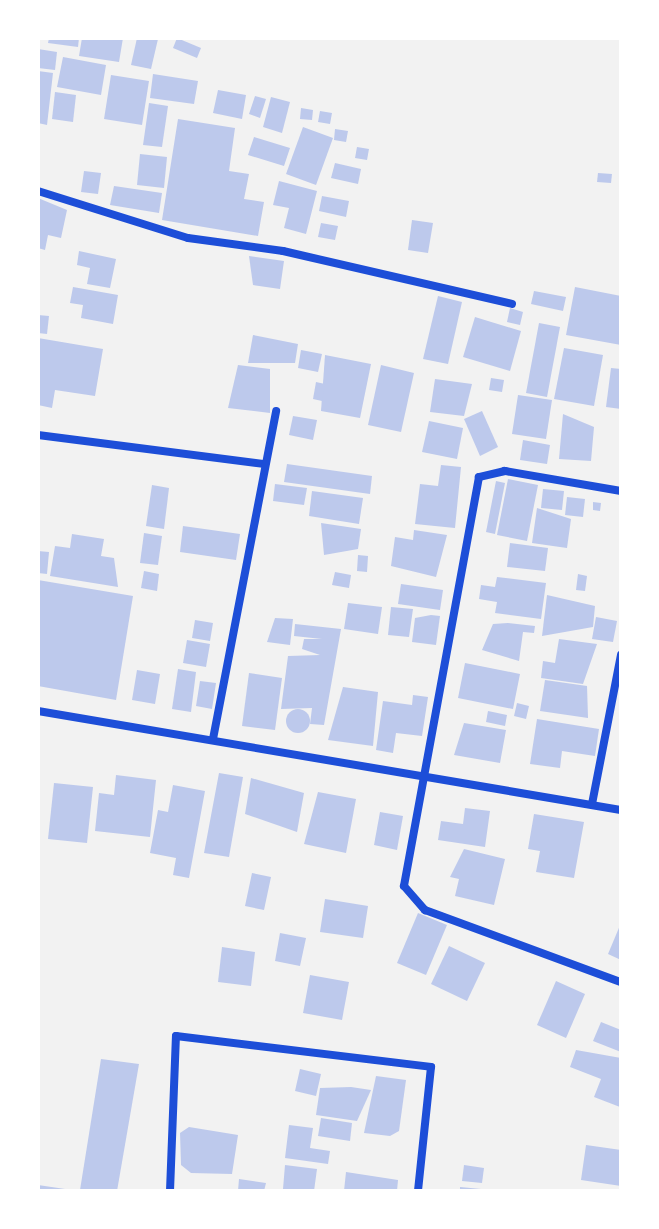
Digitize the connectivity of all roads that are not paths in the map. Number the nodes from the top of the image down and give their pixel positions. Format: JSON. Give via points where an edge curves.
{"nodes":[{"id":1,"x":38,"y":191,"type":"edge"},
{"id":2,"x":512,"y":304,"type":"dead end"},
{"id":3,"x":276,"y":411,"type":"dead end"},
{"id":4,"x":38,"y":435,"type":"edge"},
{"id":5,"x":265,"y":464,"type":"junction"},
{"id":6,"x":621,"y":491,"type":"edge"},
{"id":7,"x":621,"y":655,"type":"edge"},
{"id":8,"x":38,"y":711,"type":"edge"},
{"id":9,"x":213,"y":739,"type":"junction"},
{"id":10,"x":424,"y":777,"type":"junction"},
{"id":11,"x":592,"y":804,"type":"junction"},
{"id":12,"x":621,"y":810,"type":"edge"},
{"id":13,"x":621,"y":982,"type":"edge"},
{"id":14,"x":170,"y":1191,"type":"edge"},
{"id":15,"x":418,"y":1191,"type":"edge"}],
"edges":[{"from":1,"to":2,"type":"street","via":[[188,238],[283,251]]},
{"from":3,"to":5,"type":"street"},
{"from":4,"to":5,"type":"street"},
{"from":5,"to":9,"type":"street"},
{"from":6,"to":10,"type":"street","via":[[505,471],[479,477]]},
{"from":7,"to":11,"type":"street"},
{"from":8,"to":9,"type":"street"},
{"from":9,"to":10,"type":"street"},
{"from":10,"to":11,"type":"street"},
{"from":10,"to":13,"type":"street","via":[[407,895],[425,910]]},
{"from":11,"to":12,"type":"street"},
{"from":14,"to":15,"type":"street","via":[[176,1036],[431,1067]]}]}
